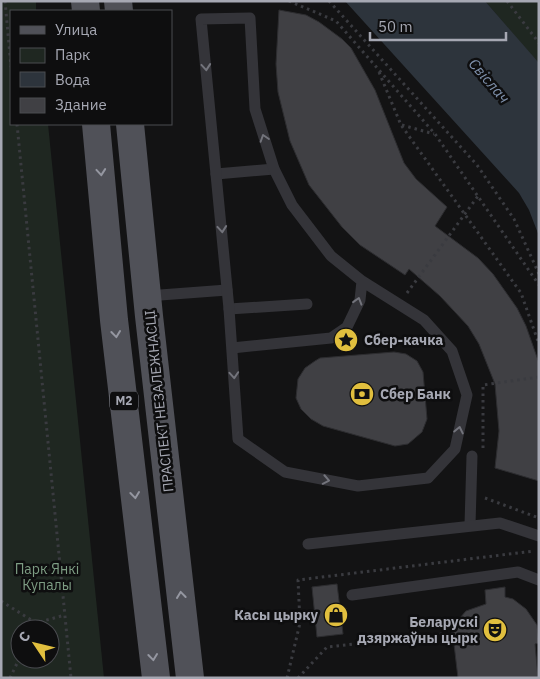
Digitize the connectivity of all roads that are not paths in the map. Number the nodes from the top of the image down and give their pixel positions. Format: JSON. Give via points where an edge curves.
{"nodes":[{"id":1,"x":96,"y":125,"type":"edge"},
{"id":2,"x":130,"y":125,"type":"edge"},
{"id":3,"x":274,"y":169,"type":"junction"},
{"id":4,"x":216,"y":174,"type":"junction"},
{"id":5,"x":362,"y":280,"type":"junction"},
{"id":6,"x":228,"y":290,"type":"junction"},
{"id":7,"x":147,"y":296,"type":"junction"},
{"id":8,"x":307,"y":304,"type":"dead end"},
{"id":9,"x":229,"y":309,"type":"junction"},
{"id":10,"x":232,"y":348,"type":"junction"},
{"id":11,"x":472,"y":456,"type":"dead end"},
{"id":12,"x":470,"y":525,"type":"junction"},
{"id":13,"x":539,"y":536,"type":"edge"},
{"id":14,"x":308,"y":544,"type":"dead end"},
{"id":15,"x":539,"y":580,"type":"edge"},
{"id":16,"x":352,"y":595,"type":"dead end"},
{"id":17,"x":156,"y":678,"type":"edge"},
{"id":18,"x":190,"y":678,"type":"edge"}],
"edges":[{"from":1,"to":17,"type":"main road","number":"М2","one_way":true,"via":[[114,320]]},
{"from":2,"to":7,"type":"main road","name":"ПРАСПЕКТ НЕЗАЛЕЖНАСЦІ","number":"М2"},
{"from":3,"to":4,"type":"lane"},
{"from":3,"to":4,"type":"lane","one_way":true,"via":[[255,109],[250,18],[202,19]]},
{"from":3,"to":5,"type":"lane","via":[[292,206],[326,248]]},
{"from":4,"to":6,"type":"lane","one_way":true},
{"from":10,"to":5,"type":"lane","one_way":true,"via":[[331,338],[347,327],[360,300]]},
{"from":10,"to":5,"type":"lane","one_way":true,"via":[[238,439],[285,472],[358,486],[428,478],[455,449],[467,395],[452,350],[424,320]]},
{"from":6,"to":7,"type":"lane"},
{"from":6,"to":9,"type":"lane"},
{"from":18,"to":7,"type":"main road","name":"ПРАСПЕКТ НЕЗАЛЕЖНАСЦІ","number":"М2","one_way":true},
{"from":8,"to":9,"type":"lane"},
{"from":9,"to":10,"type":"lane"},
{"from":11,"to":12,"type":"lane"},
{"from":12,"to":13,"type":"lane","via":[[500,523]]},
{"from":12,"to":14,"type":"lane"},
{"from":15,"to":16,"type":"lane","via":[[518,572]]}]}
